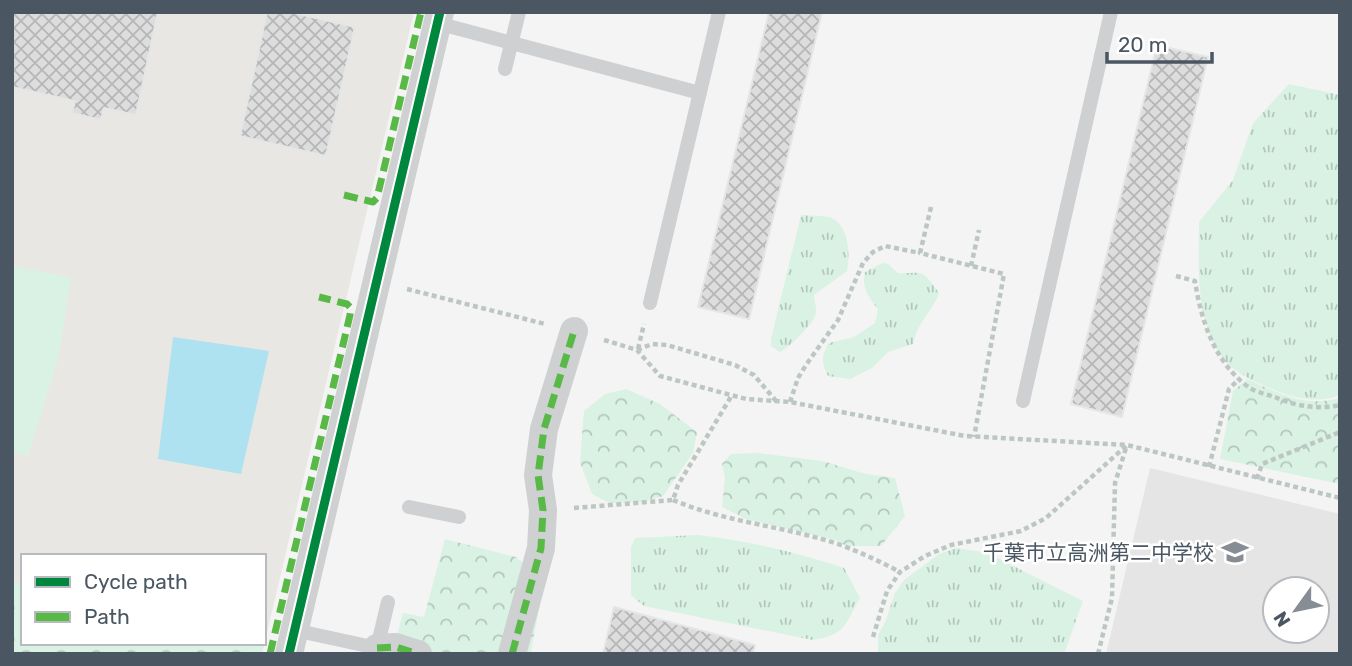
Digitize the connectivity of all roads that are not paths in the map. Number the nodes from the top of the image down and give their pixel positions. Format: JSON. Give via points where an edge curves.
{"nodes":[{"id":1,"x":519,"y":12,"type":"edge"},
{"id":2,"x":719,"y":12,"type":"edge"},
{"id":3,"x":1111,"y":12,"type":"edge"},
{"id":4,"x":439,"y":18,"type":"edge"},
{"id":5,"x":512,"y":43,"type":"junction"},
{"id":6,"x":506,"y":69,"type":"dead end"},
{"id":7,"x":700,"y":93,"type":"junction"},
{"id":8,"x":650,"y":303,"type":"dead end"},
{"id":9,"x":575,"y":331,"type":"road end"},
{"id":10,"x":1023,"y":401,"type":"dead end"},
{"id":11,"x":409,"y":507,"type":"dead end"},
{"id":12,"x":458,"y":517,"type":"dead end"},
{"id":13,"x":388,"y":602,"type":"dead end"},
{"id":14,"x":292,"y":642,"type":"edge"},
{"id":15,"x":377,"y":651,"type":"edge"},
{"id":16,"x":418,"y":654,"type":"edge"},
{"id":17,"x":512,"y":654,"type":"edge"}],
"edges":[{"from":1,"to":5,"type":"lane"},
{"from":2,"to":7,"type":"lane"},
{"from":3,"to":10,"type":"lane"},
{"from":4,"to":5,"type":"lane"},
{"from":4,"to":14,"type":"street"},
{"from":5,"to":6,"type":"lane"},
{"from":5,"to":7,"type":"lane"},
{"from":7,"to":8,"type":"lane"},
{"from":9,"to":17,"type":"street","via":[[539,453],[541,548]]},
{"from":11,"to":12,"type":"lane"},
{"from":13,"to":15,"type":"lane"},
{"from":14,"to":15,"type":"lane"},
{"from":15,"to":16,"type":"street","via":[[396,647]]}]}
